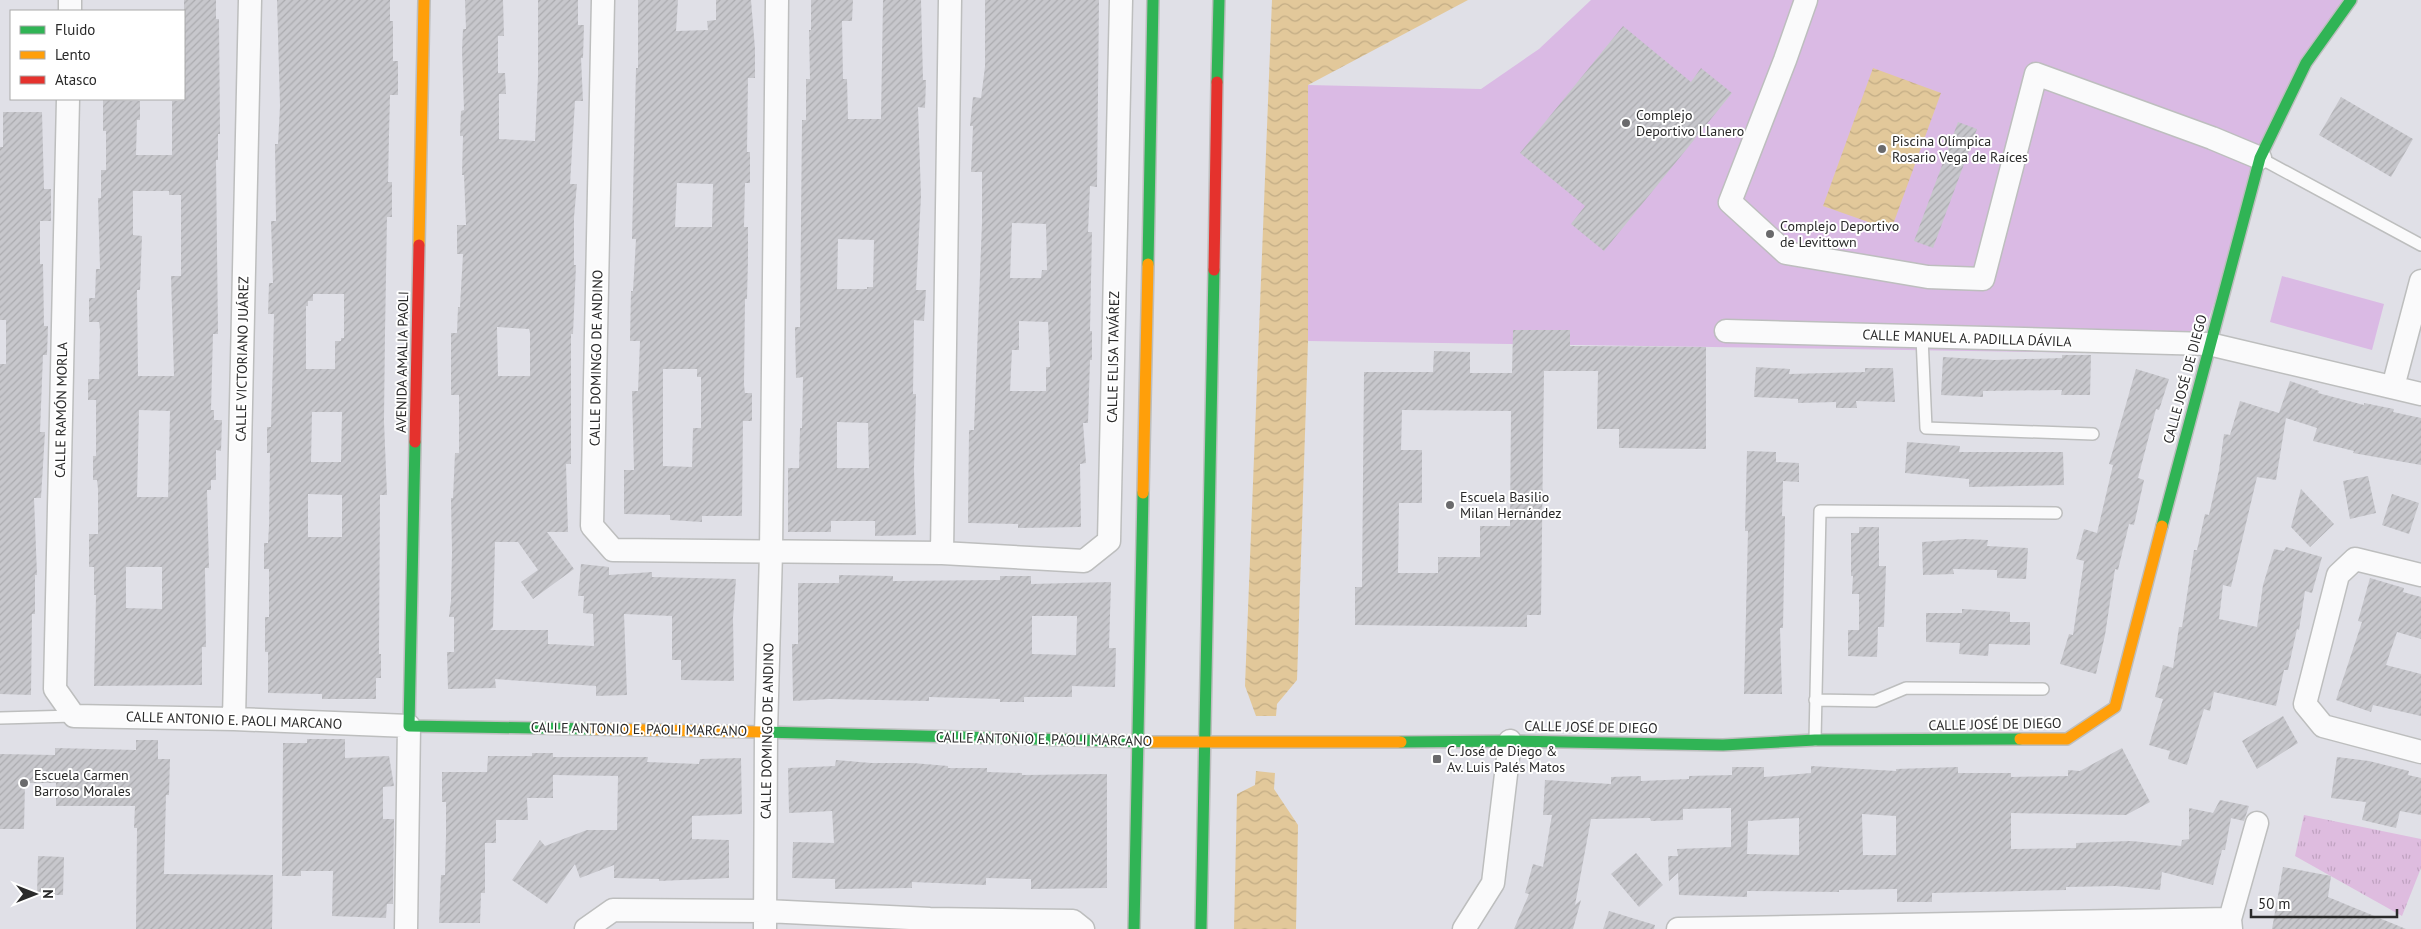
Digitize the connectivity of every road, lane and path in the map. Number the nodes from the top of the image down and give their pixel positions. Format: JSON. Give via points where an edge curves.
{"nodes":[{"id":1,"x":250,"y":0,"type":"edge"},
{"id":2,"x":424,"y":0,"type":"edge"},
{"id":3,"x":603,"y":0,"type":"edge"},
{"id":4,"x":777,"y":0,"type":"edge"},
{"id":5,"x":950,"y":0,"type":"edge"},
{"id":6,"x":1121,"y":0,"type":"edge"},
{"id":7,"x":1153,"y":0,"type":"edge"},
{"id":8,"x":1219,"y":0,"type":"edge"},
{"id":9,"x":1806,"y":0,"type":"edge"},
{"id":10,"x":2351,"y":0,"type":"edge"},
{"id":11,"x":68,"y":100,"type":"edge"},
{"id":12,"x":2260,"y":158,"type":"junction"},
{"id":13,"x":2421,"y":245,"type":"edge"},
{"id":14,"x":2421,"y":281,"type":"edge"},
{"id":15,"x":1726,"y":330,"type":"dead end"},
{"id":16,"x":1922,"y":337,"type":"junction"},
{"id":17,"x":2209,"y":344,"type":"junction"},
{"id":18,"x":2393,"y":387,"type":"junction"},
{"id":19,"x":2421,"y":394,"type":"edge"},
{"id":20,"x":2093,"y":434,"type":"dead end"},
{"id":21,"x":2056,"y":513,"type":"dead end"},
{"id":22,"x":771,"y":552,"type":"junction"},
{"id":23,"x":942,"y":553,"type":"junction"},
{"id":24,"x":2421,"y":575,"type":"edge"},
{"id":25,"x":2043,"y":689,"type":"dead end"},
{"id":26,"x":1815,"y":700,"type":"junction"},
{"id":27,"x":74,"y":716,"type":"junction"},
{"id":28,"x":0,"y":718,"type":"edge"},
{"id":29,"x":234,"y":719,"type":"junction"},
{"id":30,"x":409,"y":726,"type":"junction"},
{"id":31,"x":766,"y":732,"type":"junction"},
{"id":32,"x":1815,"y":740,"type":"junction"},
{"id":33,"x":1138,"y":741,"type":"junction"},
{"id":34,"x":1510,"y":741,"type":"junction"},
{"id":35,"x":1205,"y":744,"type":"junction"},
{"id":36,"x":2421,"y":752,"type":"edge"},
{"id":37,"x":2257,"y":823,"type":"dead end"},
{"id":38,"x":766,"y":920,"type":"edge"},
{"id":39,"x":930,"y":924,"type":"edge"},
{"id":40,"x":2230,"y":924,"type":"edge"},
{"id":41,"x":406,"y":929,"type":"edge"},
{"id":42,"x":586,"y":929,"type":"edge"},
{"id":43,"x":1083,"y":929,"type":"edge"},
{"id":44,"x":1134,"y":929,"type":"edge"},
{"id":45,"x":1201,"y":929,"type":"edge"},
{"id":46,"x":1464,"y":929,"type":"edge"},
{"id":47,"x":1678,"y":929,"type":"edge"}],
"edges":[{"from":1,"to":29,"type":"street","name":"CALLE VICTORIANO JUÁREZ"},
{"from":2,"to":30,"type":"street","name":"AVENIDA AMALIA PAOLI"},
{"from":3,"to":22,"type":"street","name":"CALLE DOMINGO DE ANDINO","via":[[592,526],[613,550]]},
{"from":4,"to":22,"type":"street","name":"CALLE DOMINGO DE ANDINO"},
{"from":5,"to":23,"type":"street"},
{"from":6,"to":23,"type":"street","name":"CALLE ELISA TAVÁREZ","via":[[1109,542],[1084,561]]},
{"from":7,"to":33,"type":"street"},
{"from":8,"to":35,"type":"street"},
{"from":9,"to":12,"type":"street","via":[[1730,202],[1786,254],[1928,277],[1983,279],[2036,74]]},
{"from":10,"to":12,"type":"street","name":"CALLE JOSÉ DE DIEGO","via":[[2306,63]]},
{"from":11,"to":27,"type":"street","name":"CALLE RAMÓN MORLA","via":[[55,689]]},
{"from":12,"to":13,"type":"lane"},
{"from":12,"to":17,"type":"street","name":"CALLE JOSÉ DE DIEGO"},
{"from":14,"to":18,"type":"street"},
{"from":15,"to":16,"type":"street","name":"CALLE MANUEL A. PADILLA DÁVILA"},
{"from":16,"to":17,"type":"street","name":"CALLE MANUEL A. PADILLA DÁVILA"},
{"from":16,"to":20,"type":"lane","via":[[1926,428]]},
{"from":17,"to":18,"type":"street","name":"CALLE MANUEL A. PADILLA DÁVILA"},
{"from":17,"to":32,"type":"street","name":"CALLE JOSÉ DE DIEGO","via":[[2115,707],[2067,739]]},
{"from":18,"to":19,"type":"street","name":"CALLE MANUEL A. PADILLA DÁVILA"},
{"from":21,"to":26,"type":"lane","via":[[1820,512]]},
{"from":22,"to":23,"type":"street","name":"CALLE ELISA TAVÁREZ"},
{"from":22,"to":31,"type":"street","name":"CALLE DOMINGO DE ANDINO"},
{"from":24,"to":36,"type":"street","via":[[2355,559],[2338,575],[2304,704],[2323,726]]},
{"from":25,"to":26,"type":"lane","via":[[1906,688],[1875,701]]},
{"from":26,"to":32,"type":"lane"},
{"from":27,"to":28,"type":"lane"},
{"from":27,"to":29,"type":"street","name":"CALLE ANTONIO E. PAOLI MARCANO"},
{"from":29,"to":30,"type":"street","name":"CALLE ANTONIO E. PAOLI MARCANO"},
{"from":30,"to":31,"type":"street","name":"CALLE ANTONIO E. PAOLI MARCANO"},
{"from":30,"to":41,"type":"street"},
{"from":31,"to":33,"type":"street","name":"CALLE ANTONIO E. PAOLI MARCANO"},
{"from":31,"to":38,"type":"street","name":"CALLE DOMINGO DE ANDINO"},
{"from":32,"to":34,"type":"street","name":"CALLE JOSÉ DE DIEGO","via":[[1723,745]]},
{"from":33,"to":35,"type":"street","name":"CALLE ANTONIO E. PAOLI MARCANO"},
{"from":33,"to":44,"type":"street"},
{"from":34,"to":35,"type":"street","name":"CALLE JOSÉ DE DIEGO"},
{"from":34,"to":46,"type":"street","via":[[1493,883]]},
{"from":35,"to":45,"type":"street"},
{"from":37,"to":40,"type":"street"},
{"from":38,"to":39,"type":"street"},
{"from":38,"to":42,"type":"street","via":[[613,910]]},
{"from":39,"to":43,"type":"street","via":[[1073,921]]},
{"from":40,"to":47,"type":"street"}]}
